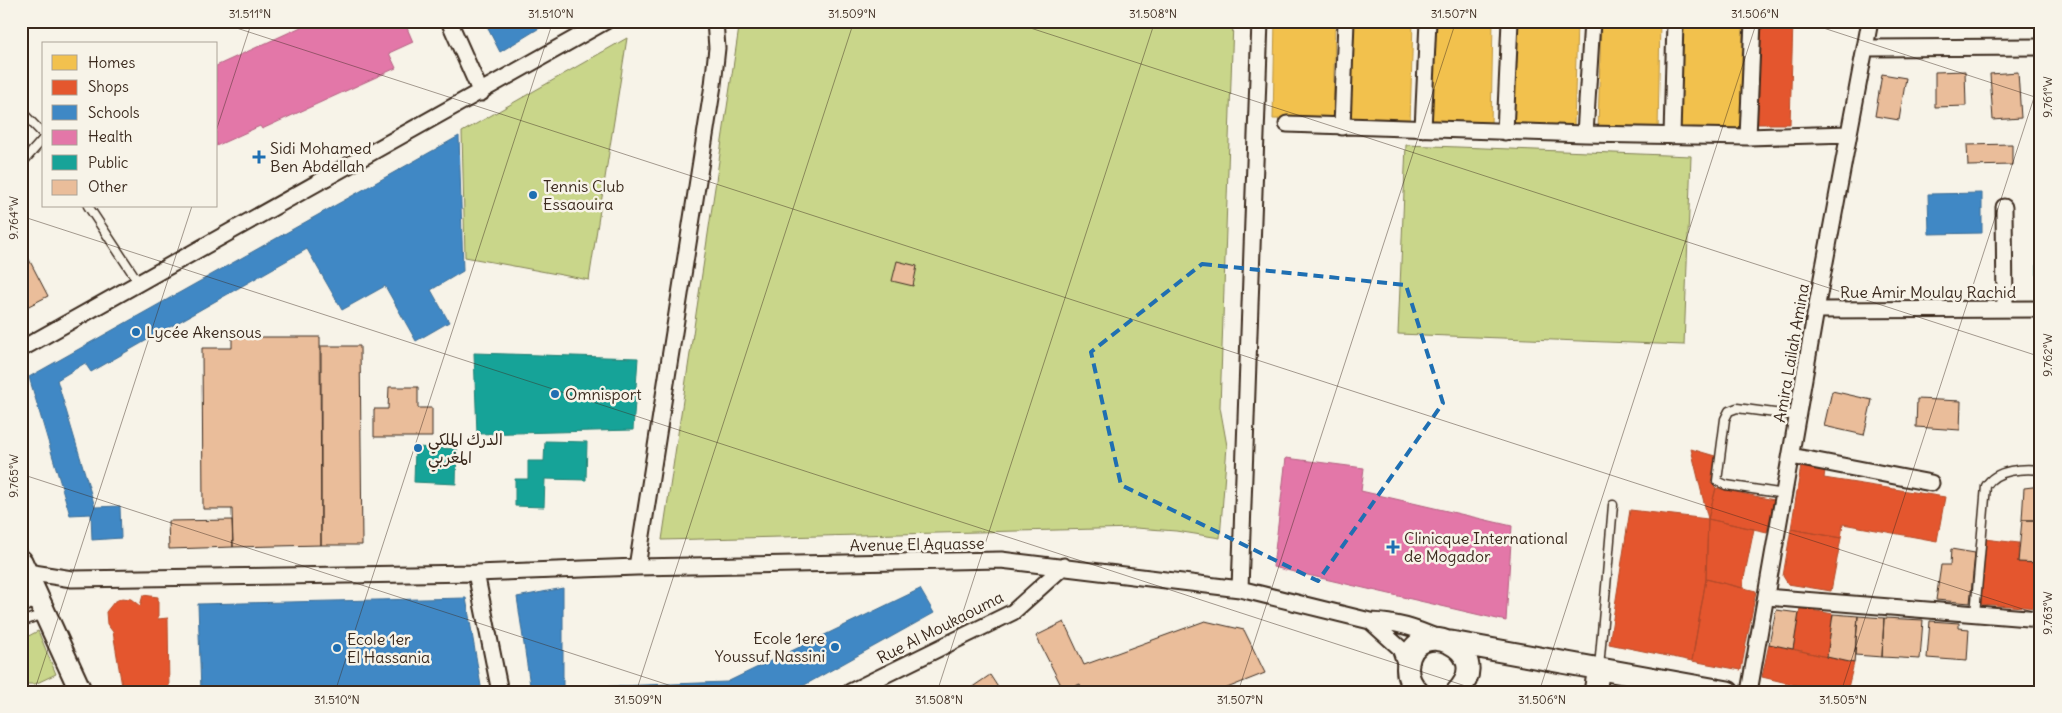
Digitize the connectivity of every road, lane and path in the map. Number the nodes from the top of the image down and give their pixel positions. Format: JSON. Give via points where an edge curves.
{"nodes":[{"id":1,"x":449,"y":21,"type":"edge"},
{"id":2,"x":606,"y":21,"type":"edge"},
{"id":3,"x":714,"y":21,"type":"edge"},
{"id":4,"x":1260,"y":21,"type":"edge"},
{"id":5,"x":1346,"y":21,"type":"edge"},
{"id":6,"x":1428,"y":21,"type":"edge"},
{"id":7,"x":1510,"y":21,"type":"edge"},
{"id":8,"x":1592,"y":21,"type":"edge"},
{"id":9,"x":1675,"y":21,"type":"edge"},
{"id":10,"x":1753,"y":21,"type":"edge"},
{"id":11,"x":1870,"y":21,"type":"edge"},
{"id":12,"x":1865,"y":48,"type":"junction"},
{"id":13,"x":2041,"y":48,"type":"edge"},
{"id":14,"x":481,"y":93,"type":"junction"},
{"id":15,"x":21,"y":111,"type":"edge"},
{"id":16,"x":1287,"y":124,"type":"dead end"},
{"id":17,"x":1342,"y":127,"type":"junction"},
{"id":18,"x":1423,"y":129,"type":"junction"},
{"id":19,"x":1505,"y":132,"type":"junction"},
{"id":20,"x":1584,"y":134,"type":"junction"},
{"id":21,"x":1849,"y":134,"type":"junction"},
{"id":22,"x":42,"y":135,"type":"edge"},
{"id":23,"x":1672,"y":136,"type":"junction"},
{"id":24,"x":1748,"y":137,"type":"junction"},
{"id":25,"x":42,"y":139,"type":"edge"},
{"id":26,"x":21,"y":164,"type":"edge"},
{"id":27,"x":2004,"y":207,"type":"dead end"},
{"id":28,"x":89,"y":208,"type":"edge"},
{"id":29,"x":139,"y":283,"type":"junction"},
{"id":30,"x":2005,"y":309,"type":"junction"},
{"id":31,"x":2041,"y":309,"type":"edge"},
{"id":32,"x":1816,"y":310,"type":"junction"},
{"id":33,"x":21,"y":349,"type":"edge"},
{"id":34,"x":1798,"y":416,"type":"junction"},
{"id":35,"x":1792,"y":456,"type":"junction"},
{"id":36,"x":2041,"y":470,"type":"edge"},
{"id":37,"x":1931,"y":483,"type":"dead end"},
{"id":38,"x":1785,"y":494,"type":"junction"},
{"id":39,"x":1613,"y":505,"type":"dead end"},
{"id":40,"x":24,"y":566,"type":"edge"},
{"id":41,"x":1064,"y":566,"type":"junction"},
{"id":42,"x":637,"y":567,"type":"junction"},
{"id":43,"x":476,"y":573,"type":"junction"},
{"id":44,"x":1240,"y":589,"type":"junction"},
{"id":45,"x":1766,"y":597,"type":"junction"},
{"id":46,"x":36,"y":607,"type":"edge"},
{"id":47,"x":1975,"y":614,"type":"junction"},
{"id":48,"x":2041,"y":619,"type":"edge"},
{"id":49,"x":1370,"y":621,"type":"junction"},
{"id":50,"x":21,"y":622,"type":"edge"},
{"id":51,"x":1446,"y":641,"type":"junction"},
{"id":52,"x":1599,"y":668,"type":"junction"},
{"id":53,"x":1410,"y":685,"type":"edge"},
{"id":54,"x":78,"y":690,"type":"edge"},
{"id":55,"x":500,"y":692,"type":"edge"},
{"id":56,"x":850,"y":692,"type":"edge"},
{"id":57,"x":1457,"y":692,"type":"edge"},
{"id":58,"x":1596,"y":692,"type":"edge"},
{"id":59,"x":1728,"y":692,"type":"edge"},
{"id":60,"x":1749,"y":692,"type":"edge"}],
"edges":[{"from":1,"to":14,"type":"street"},
{"from":2,"to":14,"type":"street"},
{"from":3,"to":42,"type":"street","via":[[718,48],[713,85]]},
{"from":4,"to":44,"type":"street"},
{"from":5,"to":17,"type":"street"},
{"from":6,"to":18,"type":"street"},
{"from":7,"to":19,"type":"street"},
{"from":8,"to":20,"type":"street"},
{"from":9,"to":23,"type":"street"},
{"from":10,"to":24,"type":"street"},
{"from":11,"to":12,"type":"street","name":"Amira Lailah Amina"},
{"from":12,"to":13,"type":"street"},
{"from":12,"to":21,"type":"street","name":"Amira Lailah Amina"},
{"from":14,"to":29,"type":"street"},
{"from":15,"to":22,"type":"lane"},
{"from":16,"to":17,"type":"street"},
{"from":17,"to":18,"type":"street"},
{"from":18,"to":19,"type":"street"},
{"from":19,"to":20,"type":"street"},
{"from":20,"to":23,"type":"street"},
{"from":21,"to":24,"type":"street"},
{"from":21,"to":32,"type":"street","name":"Amira Lailah Amina"},
{"from":23,"to":24,"type":"street"},
{"from":25,"to":26,"type":"lane"},
{"from":27,"to":30,"type":"street"},
{"from":28,"to":29,"type":"lane"},
{"from":29,"to":33,"type":"street"},
{"from":30,"to":31,"type":"street","name":"Rue Amir Moulay Rachid"},
{"from":30,"to":32,"type":"street","name":"Rue Amir Moulay Rachid"},
{"from":32,"to":34,"type":"street","name":"Amira Lailah Amina"},
{"from":34,"to":35,"type":"street","name":"Amira Lailah Amina"},
{"from":34,"to":38,"type":"lane","via":[[1737,408],[1729,411],[1725,419],[1717,481]]},
{"from":35,"to":37,"type":"street"},
{"from":35,"to":38,"type":"street","name":"Amira Lailah Amina"},
{"from":36,"to":47,"type":"lane","via":[[2029,468],[2004,473],[1990,480],[1986,486]]},
{"from":38,"to":45,"type":"street","name":"Amira Lailah Amina"},
{"from":39,"to":52,"type":"lane"},
{"from":40,"to":43,"type":"street","name":"Avenue El Aquasse","via":[[72,579]]},
{"from":40,"to":46,"type":"street"},
{"from":41,"to":42,"type":"street","name":"Avenue El Aquasse","via":[[1002,560]]},
{"from":41,"to":44,"type":"street","name":"Avenue El Aquasse"},
{"from":41,"to":56,"type":"street","name":"Rue Al Moukaouma","via":[[1012,612]]},
{"from":42,"to":43,"type":"street","name":"Avenue El Aquasse"},
{"from":43,"to":55,"type":"street"},
{"from":44,"to":49,"type":"street","name":"Avenue El Aquasse"},
{"from":45,"to":47,"type":"street"},
{"from":45,"to":60,"type":"street","name":"Amira Lailah Amina"},
{"from":46,"to":50,"type":"lane"},
{"from":46,"to":54,"type":"street"},
{"from":47,"to":48,"type":"street"},
{"from":49,"to":51,"type":"street","via":[[1399,623]]},
{"from":49,"to":53,"type":"street","via":[[1400,648]]},
{"from":51,"to":52,"type":"street"},
{"from":51,"to":53,"type":"street","via":[[1431,639],[1414,650],[1409,659]]},
{"from":51,"to":57,"type":"street","via":[[1459,648],[1465,657],[1466,677]]},
{"from":52,"to":58,"type":"street"},
{"from":52,"to":59,"type":"street"}]}
